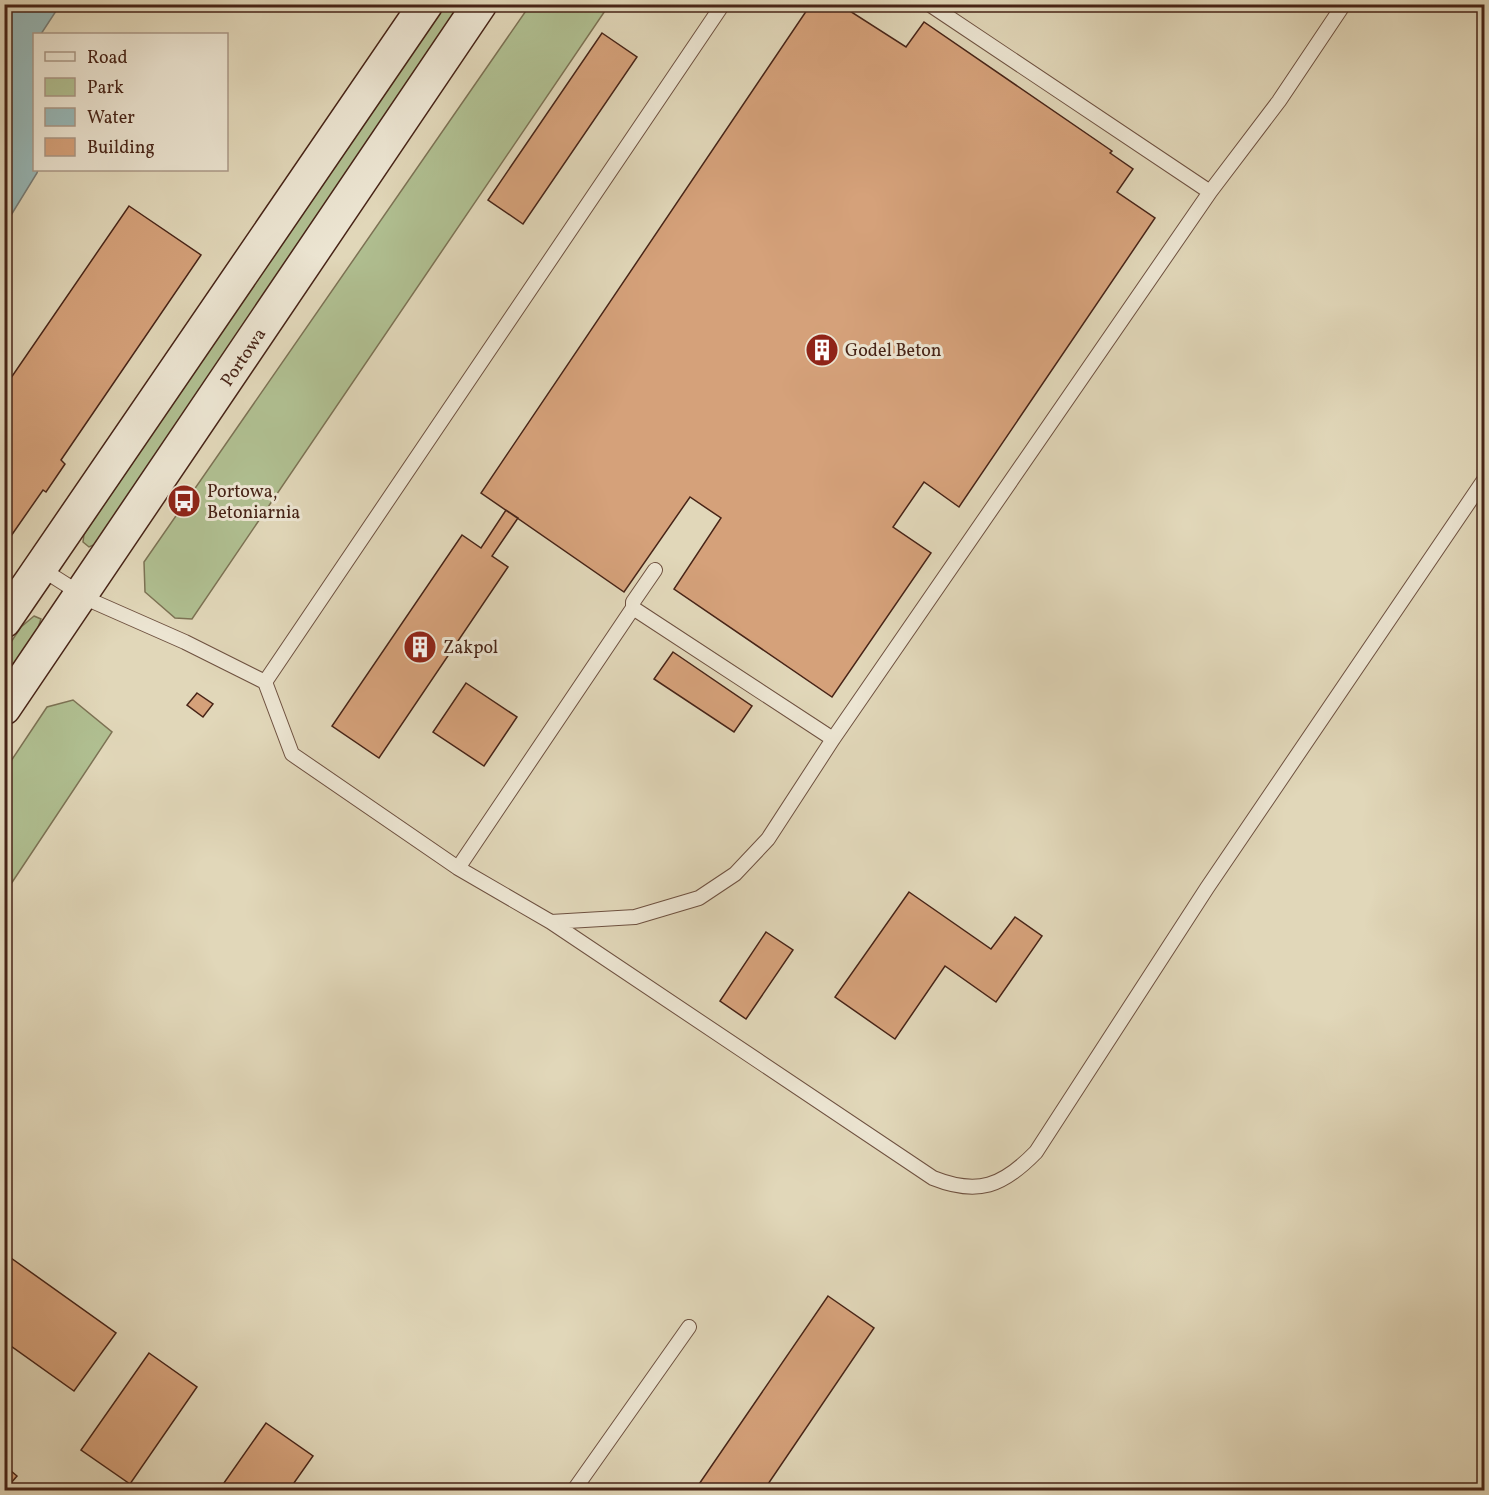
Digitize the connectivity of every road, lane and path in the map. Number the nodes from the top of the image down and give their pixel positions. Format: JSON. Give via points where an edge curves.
{"nodes":[{"id":1,"x":426,"y":4,"type":"edge"},
{"id":2,"x":480,"y":4,"type":"edge"},
{"id":3,"x":723,"y":4,"type":"edge"},
{"id":4,"x":929,"y":4,"type":"edge"},
{"id":5,"x":1344,"y":4,"type":"edge"},
{"id":6,"x":1210,"y":192,"type":"junction"},
{"id":7,"x":1485,"y":480,"type":"edge"},
{"id":8,"x":40,"y":568,"type":"junction"},
{"id":9,"x":655,"y":570,"type":"dead end"},
{"id":10,"x":82,"y":594,"type":"junction"},
{"id":11,"x":633,"y":608,"type":"junction"},
{"id":12,"x":4,"y":621,"type":"edge"},
{"id":13,"x":265,"y":681,"type":"junction"},
{"id":14,"x":4,"y":708,"type":"edge"},
{"id":15,"x":833,"y":739,"type":"junction"},
{"id":16,"x":458,"y":868,"type":"junction"},
{"id":17,"x":552,"y":922,"type":"junction"},
{"id":18,"x":689,"y":1326,"type":"dead end"},
{"id":19,"x":574,"y":1491,"type":"edge"}],
"edges":[{"from":1,"to":8,"type":"street"},
{"from":2,"to":10,"type":"street","name":"Portowa"},
{"from":3,"to":13,"type":"lane"},
{"from":4,"to":6,"type":"lane"},
{"from":5,"to":6,"type":"lane","via":[[1279,101]]},
{"from":6,"to":15,"type":"lane"},
{"from":7,"to":17,"type":"lane","via":[[1207,888],[1036,1152],[1001,1180],[971,1188],[933,1178]]},
{"from":8,"to":10,"type":"lane"},
{"from":8,"to":12,"type":"street"},
{"from":9,"to":11,"type":"lane","via":[[633,602]]},
{"from":10,"to":13,"type":"lane"},
{"from":10,"to":14,"type":"street","name":"Portowa"},
{"from":11,"to":15,"type":"lane"},
{"from":11,"to":16,"type":"lane"},
{"from":13,"to":16,"type":"lane","via":[[292,754]]},
{"from":15,"to":17,"type":"lane","via":[[768,839],[735,874],[699,898],[635,917]]},
{"from":16,"to":17,"type":"lane"},
{"from":18,"to":19,"type":"lane"}]}
